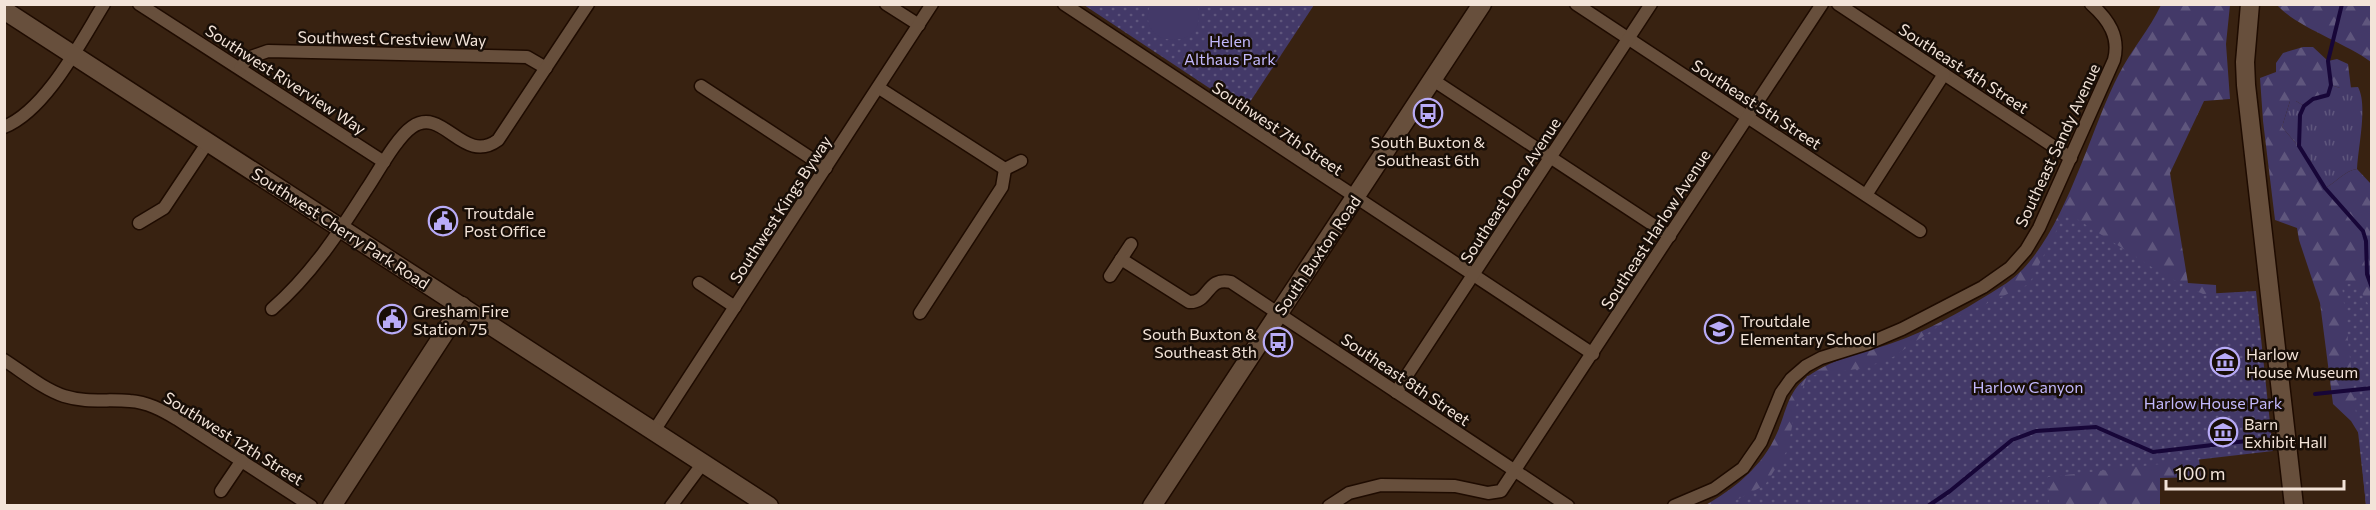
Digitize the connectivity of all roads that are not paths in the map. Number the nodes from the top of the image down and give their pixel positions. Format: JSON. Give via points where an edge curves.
{"nodes":[{"id":1,"x":104,"y":4,"type":"edge"},
{"id":2,"x":139,"y":4,"type":"edge"},
{"id":3,"x":588,"y":4,"type":"edge"},
{"id":4,"x":886,"y":4,"type":"edge"},
{"id":5,"x":932,"y":4,"type":"edge"},
{"id":6,"x":1064,"y":4,"type":"edge"},
{"id":7,"x":1482,"y":4,"type":"edge"},
{"id":8,"x":1576,"y":4,"type":"edge"},
{"id":9,"x":1651,"y":4,"type":"edge"},
{"id":10,"x":1822,"y":4,"type":"edge"},
{"id":11,"x":1838,"y":4,"type":"edge"},
{"id":12,"x":2091,"y":4,"type":"edge"},
{"id":13,"x":2250,"y":4,"type":"edge"},
{"id":14,"x":4,"y":10,"type":"edge"},
{"id":15,"x":919,"y":25,"type":"junction"},
{"id":16,"x":1629,"y":39,"type":"junction"},
{"id":17,"x":72,"y":54,"type":"junction"},
{"id":18,"x":240,"y":68,"type":"junction"},
{"id":19,"x":546,"y":68,"type":"junction"},
{"id":20,"x":1944,"y":74,"type":"junction"},
{"id":21,"x":1433,"y":80,"type":"junction"},
{"id":22,"x":701,"y":86,"type":"dead end"},
{"id":23,"x":879,"y":88,"type":"junction"},
{"id":24,"x":1747,"y":118,"type":"junction"},
{"id":25,"x":4,"y":127,"type":"edge"},
{"id":26,"x":208,"y":142,"type":"junction"},
{"id":27,"x":1551,"y":158,"type":"junction"},
{"id":28,"x":2071,"y":158,"type":"junction"},
{"id":29,"x":1021,"y":161,"type":"dead end"},
{"id":30,"x":384,"y":162,"type":"junction"},
{"id":31,"x":826,"y":168,"type":"junction"},
{"id":32,"x":1005,"y":169,"type":"junction"},
{"id":33,"x":1866,"y":195,"type":"junction"},
{"id":34,"x":1354,"y":199,"type":"junction"},
{"id":35,"x":139,"y":223,"type":"dead end"},
{"id":36,"x":342,"y":228,"type":"junction"},
{"id":37,"x":1920,"y":231,"type":"dead end"},
{"id":38,"x":1670,"y":236,"type":"junction"},
{"id":39,"x":1131,"y":244,"type":"dead end"},
{"id":40,"x":1121,"y":259,"type":"junction"},
{"id":41,"x":1110,"y":276,"type":"dead end"},
{"id":42,"x":1474,"y":276,"type":"junction"},
{"id":43,"x":699,"y":283,"type":"dead end"},
{"id":44,"x":462,"y":306,"type":"junction"},
{"id":45,"x":735,"y":307,"type":"junction"},
{"id":46,"x":272,"y":309,"type":"dead end"},
{"id":47,"x":920,"y":313,"type":"dead end"},
{"id":48,"x":1278,"y":314,"type":"junction"},
{"id":49,"x":1593,"y":354,"type":"junction"},
{"id":50,"x":4,"y":360,"type":"edge"},
{"id":51,"x":1396,"y":392,"type":"junction"},
{"id":52,"x":654,"y":431,"type":"junction"},
{"id":53,"x":242,"y":460,"type":"junction"},
{"id":54,"x":703,"y":463,"type":"junction"},
{"id":55,"x":1515,"y":471,"type":"junction"},
{"id":56,"x":220,"y":491,"type":"dead end"},
{"id":57,"x":310,"y":506,"type":"edge"},
{"id":58,"x":332,"y":506,"type":"edge"},
{"id":59,"x":671,"y":506,"type":"edge"},
{"id":60,"x":769,"y":506,"type":"edge"},
{"id":61,"x":1152,"y":506,"type":"edge"},
{"id":62,"x":1329,"y":506,"type":"edge"},
{"id":63,"x":1568,"y":506,"type":"edge"},
{"id":64,"x":1674,"y":506,"type":"edge"},
{"id":65,"x":2294,"y":506,"type":"edge"}],
"edges":[{"from":1,"to":17,"type":"street"},
{"from":2,"to":18,"type":"street","name":"Southwest Riverview Way"},
{"from":3,"to":19,"type":"street"},
{"from":4,"to":15,"type":"street"},
{"from":5,"to":15,"type":"street","name":"Southwest Kings Byway"},
{"from":6,"to":34,"type":"street","name":"Southwest 7th Street"},
{"from":7,"to":21,"type":"street","name":"South Buxton Road"},
{"from":8,"to":16,"type":"street","name":"Southeast 5th Street"},
{"from":9,"to":16,"type":"street","name":"Southeast Dora Avenue"},
{"from":10,"to":24,"type":"street","name":"Southeast Harlow Avenue"},
{"from":11,"to":20,"type":"street","name":"Southeast 4th Street"},
{"from":12,"to":28,"type":"street","name":"Southeast Sandy Avenue","via":[[2114,32],[2114,60]]},
{"from":13,"to":65,"type":"street","via":[[2246,85]]},
{"from":14,"to":17,"type":"street","name":"Southwest Cherry Park Road"},
{"from":15,"to":23,"type":"street","name":"Southwest Kings Byway"},
{"from":16,"to":24,"type":"street","name":"Southeast 5th Street"},
{"from":16,"to":27,"type":"street","name":"Southeast Dora Avenue"},
{"from":17,"to":25,"type":"street","via":[[43,99]]},
{"from":17,"to":26,"type":"street","name":"Southwest Cherry Park Road"},
{"from":18,"to":19,"type":"street","name":"Southwest Crestview Way","via":[[248,58],[268,51],[526,57]]},
{"from":18,"to":30,"type":"street","name":"Southwest Riverview Way"},
{"from":19,"to":30,"type":"street","via":[[493,144],[476,148],[440,126],[423,122],[406,132]]},
{"from":20,"to":28,"type":"street","name":"Southeast 4th Street"},
{"from":20,"to":33,"type":"street"},
{"from":21,"to":27,"type":"street"},
{"from":21,"to":34,"type":"street","name":"South Buxton Road"},
{"from":22,"to":31,"type":"street"},
{"from":23,"to":31,"type":"street","name":"Southwest Kings Byway"},
{"from":23,"to":32,"type":"street"},
{"from":24,"to":33,"type":"street","name":"Southeast 5th Street"},
{"from":24,"to":38,"type":"street","name":"Southeast Harlow Avenue"},
{"from":26,"to":35,"type":"street","via":[[164,208]]},
{"from":26,"to":36,"type":"street","name":"Southwest Cherry Park Road"},
{"from":27,"to":38,"type":"street"},
{"from":27,"to":42,"type":"street","name":"Southeast Dora Avenue"},
{"from":28,"to":64,"type":"street","name":"Southeast Sandy Avenue","via":[[2039,228],[2010,268],[1983,287],[1902,329],[1806,366],[1780,393],[1761,442],[1743,468],[1714,489]]},
{"from":29,"to":32,"type":"street"},
{"from":30,"to":36,"type":"street"},
{"from":31,"to":45,"type":"street","name":"Southwest Kings Byway"},
{"from":32,"to":47,"type":"street","via":[[1002,187]]},
{"from":33,"to":37,"type":"street","name":"Southeast 5th Street"},
{"from":34,"to":42,"type":"street","name":"Southwest 7th Street"},
{"from":34,"to":48,"type":"street","name":"South Buxton Road"},
{"from":36,"to":44,"type":"street","name":"Southwest Cherry Park Road"},
{"from":36,"to":46,"type":"street","via":[[290,294]]},
{"from":38,"to":49,"type":"street","name":"Southeast Harlow Avenue"},
{"from":39,"to":40,"type":"street"},
{"from":40,"to":41,"type":"street"},
{"from":40,"to":48,"type":"street","name":"Southeast 8th Street","via":[[1189,302],[1203,297],[1213,284],[1224,280]]},
{"from":42,"to":49,"type":"street","name":"Southwest 7th Street"},
{"from":42,"to":51,"type":"street","name":"Southeast Dora Avenue"},
{"from":43,"to":45,"type":"street"},
{"from":44,"to":52,"type":"street","name":"Southwest Cherry Park Road"},
{"from":44,"to":58,"type":"street"},
{"from":45,"to":52,"type":"street","name":"Southwest Kings Byway"},
{"from":48,"to":51,"type":"street","name":"Southeast 8th Street"},
{"from":48,"to":61,"type":"street","name":"South Buxton Road"},
{"from":49,"to":55,"type":"street","name":"Southeast Harlow Avenue"},
{"from":50,"to":53,"type":"street","name":"Southwest 12th Street","via":[[65,396],[156,407]]},
{"from":51,"to":55,"type":"street","name":"Southeast 8th Street"},
{"from":52,"to":54,"type":"street","name":"Southwest Cherry Park Road"},
{"from":53,"to":56,"type":"street"},
{"from":53,"to":57,"type":"street","name":"Southwest 12th Street"},
{"from":54,"to":59,"type":"street"},
{"from":54,"to":60,"type":"street","name":"Southwest Cherry Park Road"},
{"from":55,"to":62,"type":"street","via":[[1501,491],[1494,493],[1455,486],[1381,485],[1349,493]]},
{"from":55,"to":63,"type":"street"}]}
